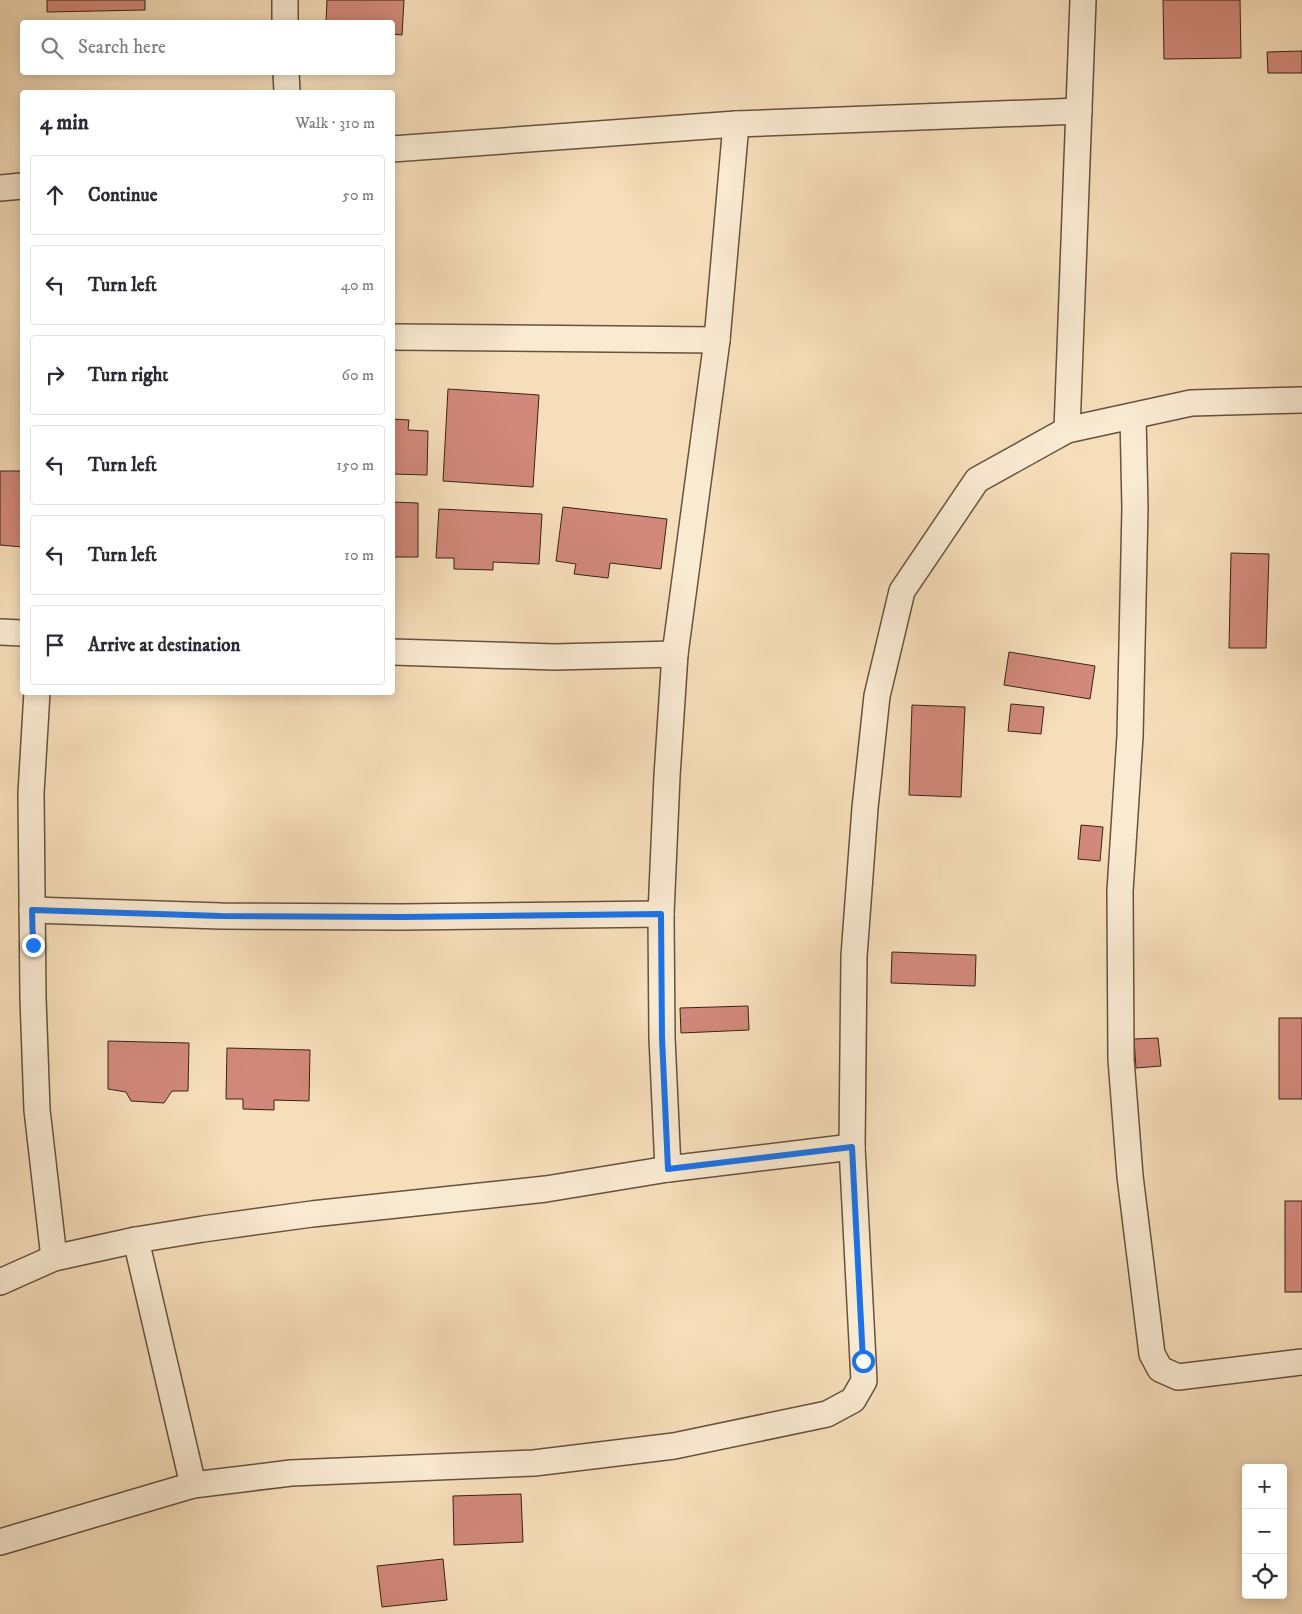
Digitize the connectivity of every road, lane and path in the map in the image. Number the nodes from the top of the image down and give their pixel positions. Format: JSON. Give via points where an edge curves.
{"nodes":[{"id":1,"x":285,"y":0,"type":"edge"},
{"id":2,"x":1083,"y":0,"type":"edge"},
{"id":3,"x":285,"y":20,"type":"edge"},
{"id":4,"x":286,"y":75,"type":"edge"},
{"id":5,"x":287,"y":90,"type":"edge"},
{"id":6,"x":1079,"y":111,"type":"junction"},
{"id":7,"x":736,"y":124,"type":"junction"},
{"id":8,"x":395,"y":149,"type":"edge"},
{"id":9,"x":20,"y":186,"type":"edge"},
{"id":10,"x":0,"y":188,"type":"edge"},
{"id":11,"x":395,"y":337,"type":"edge"},
{"id":12,"x":717,"y":340,"type":"junction"},
{"id":13,"x":1302,"y":400,"type":"edge"},
{"id":14,"x":1133,"y":416,"type":"junction"},
{"id":15,"x":1067,"y":430,"type":"junction"},
{"id":16,"x":0,"y":632,"type":"edge"},
{"id":17,"x":20,"y":633,"type":"edge"},
{"id":18,"x":395,"y":652,"type":"edge"},
{"id":19,"x":675,"y":654,"type":"junction"},
{"id":20,"x":37,"y":695,"type":"edge"},
{"id":21,"x":32,"y":910,"type":"junction"},
{"id":22,"x":661,"y":914,"type":"junction"},
{"id":23,"x":852,"y":1147,"type":"junction"},
{"id":24,"x":668,"y":1169,"type":"junction"},
{"id":25,"x":136,"y":1240,"type":"junction"},
{"id":26,"x":54,"y":1258,"type":"junction"},
{"id":27,"x":0,"y":1282,"type":"edge"},
{"id":28,"x":1302,"y":1362,"type":"edge"},
{"id":29,"x":193,"y":1485,"type":"junction"},
{"id":30,"x":0,"y":1542,"type":"edge"}],
"edges":[{"from":1,"to":3,"type":"street"},
{"from":2,"to":6,"type":"street"},
{"from":4,"to":5,"type":"street"},
{"from":6,"to":7,"type":"street"},
{"from":6,"to":15,"type":"street"},
{"from":7,"to":8,"type":"street"},
{"from":7,"to":12,"type":"street"},
{"from":9,"to":10,"type":"street"},
{"from":11,"to":12,"type":"street"},
{"from":12,"to":19,"type":"street"},
{"from":13,"to":14,"type":"street","via":[[1191,403]]},
{"from":14,"to":15,"type":"street"},
{"from":14,"to":28,"type":"street","via":[[1135,508],[1130,736],[1120,891],[1121,1059],[1130,1176],[1152,1354],[1160,1369],[1178,1377]]},
{"from":15,"to":23,"type":"street","via":[[977,480],[902,591],[876,696],[865,808],[854,956]]},
{"from":16,"to":17,"type":"street"},
{"from":18,"to":19,"type":"street","via":[[556,657]]},
{"from":19,"to":22,"type":"street"},
{"from":20,"to":21,"type":"street","via":[[30,794]]},
{"from":21,"to":22,"type":"street","via":[[221,916]]},
{"from":21,"to":26,"type":"street","via":[[38,1110]]},
{"from":22,"to":24,"type":"street"},
{"from":23,"to":24,"type":"street"},
{"from":23,"to":29,"type":"street","via":[[864,1381],[853,1400],[827,1414],[674,1446],[534,1463],[292,1473]]},
{"from":24,"to":25,"type":"street","via":[[546,1189],[312,1214]]},
{"from":25,"to":26,"type":"street"},
{"from":25,"to":29,"type":"street"},
{"from":26,"to":27,"type":"street"},
{"from":29,"to":30,"type":"street"}]}
